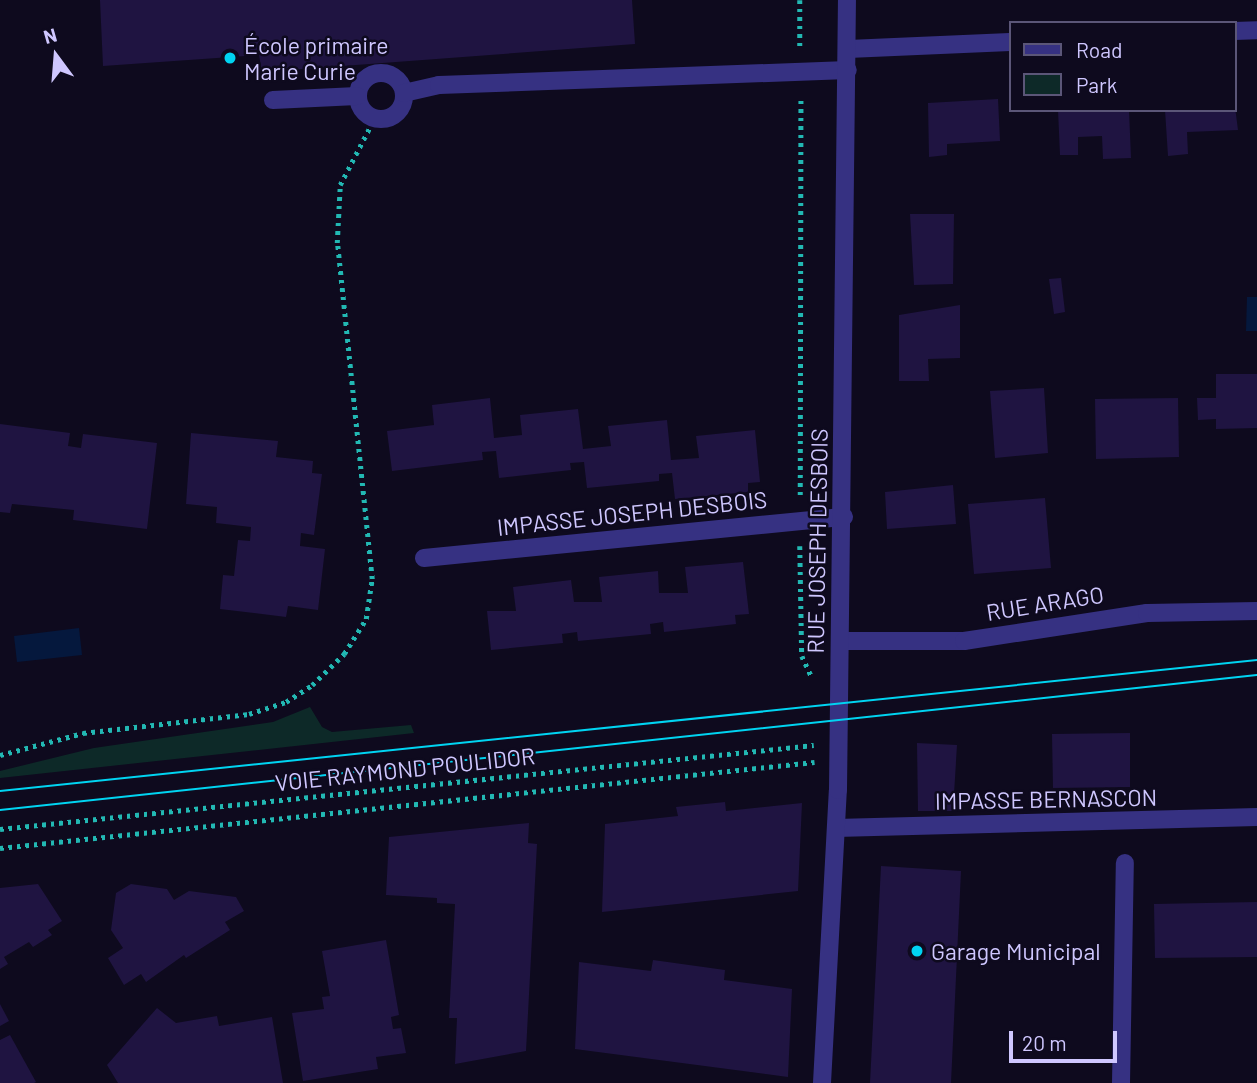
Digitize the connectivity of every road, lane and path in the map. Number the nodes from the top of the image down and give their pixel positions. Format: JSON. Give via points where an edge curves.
{"nodes":[{"id":1,"x":800,"y":0,"type":"edge"},
{"id":2,"x":847,"y":0,"type":"edge"},
{"id":3,"x":1257,"y":30,"type":"edge"},
{"id":4,"x":1236,"y":31,"type":"edge"},
{"id":5,"x":1009,"y":42,"type":"edge"},
{"id":6,"x":848,"y":49,"type":"junction"},
{"id":7,"x":848,"y":70,"type":"junction"},
{"id":8,"x":801,"y":71,"type":"junction"},
{"id":9,"x":404,"y":93,"type":"junction"},
{"id":10,"x":357,"y":96,"type":"junction"},
{"id":11,"x":273,"y":100,"type":"dead end"},
{"id":12,"x":374,"y":118,"type":"junction"},
{"id":13,"x":844,"y":517,"type":"junction"},
{"id":14,"x":801,"y":522,"type":"junction"},
{"id":15,"x":424,"y":558,"type":"dead end"},
{"id":16,"x":1257,"y":611,"type":"edge"},
{"id":17,"x":839,"y":641,"type":"junction"},
{"id":18,"x":807,"y":667,"type":"dead end"},
{"id":19,"x":814,"y":745,"type":"dead end"},
{"id":20,"x":0,"y":755,"type":"edge"},
{"id":21,"x":815,"y":762,"type":"dead end"},
{"id":22,"x":1257,"y":817,"type":"edge"},
{"id":23,"x":836,"y":828,"type":"junction"},
{"id":24,"x":0,"y":829,"type":"edge"},
{"id":25,"x":0,"y":848,"type":"edge"},
{"id":26,"x":1125,"y":863,"type":"dead end"},
{"id":27,"x":822,"y":1083,"type":"edge"},
{"id":28,"x":1121,"y":1083,"type":"edge"}],
"edges":[{"from":1,"to":8,"type":"path"},
{"from":2,"to":6,"type":"street","name":"RUE JOSEPH DESBOIS"},
{"from":3,"to":4,"type":"street"},
{"from":5,"to":6,"type":"street"},
{"from":6,"to":7,"type":"street","name":"RUE JOSEPH DESBOIS"},
{"from":7,"to":8,"type":"street"},
{"from":7,"to":13,"type":"street","name":"RUE JOSEPH DESBOIS"},
{"from":8,"to":9,"type":"street","via":[[439,85]]},
{"from":8,"to":14,"type":"path"},
{"from":9,"to":10,"type":"street","via":[[397,80],[383,73],[363,82]]},
{"from":9,"to":12,"type":"street","via":[[396,114]]},
{"from":10,"to":11,"type":"street"},
{"from":10,"to":12,"type":"street","via":[[362,110]]},
{"from":12,"to":20,"type":"path","via":[[340,185],[337,243],[372,579],[366,619],[344,654],[286,702],[249,714],[83,733]]},
{"from":13,"to":14,"type":"street","name":"IMPASSE JOSEPH DESBOIS"},
{"from":13,"to":17,"type":"street","name":"RUE JOSEPH DESBOIS"},
{"from":14,"to":15,"type":"street","name":"IMPASSE JOSEPH DESBOIS"},
{"from":14,"to":18,"type":"path","via":[[802,656]]},
{"from":16,"to":17,"type":"street","name":"RUE ARAGO","via":[[1147,613],[964,641]]},
{"from":17,"to":23,"type":"street","name":"RUE JOSEPH DESBOIS"},
{"from":19,"to":24,"type":"path","name":"VOIE RAYMOND POULIDOR"},
{"from":21,"to":25,"type":"path"},
{"from":22,"to":23,"type":"street","name":"IMPASSE BERNASCON"},
{"from":23,"to":27,"type":"street","name":"RUE JOSEPH DESBOIS"},
{"from":26,"to":28,"type":"street"}]}
